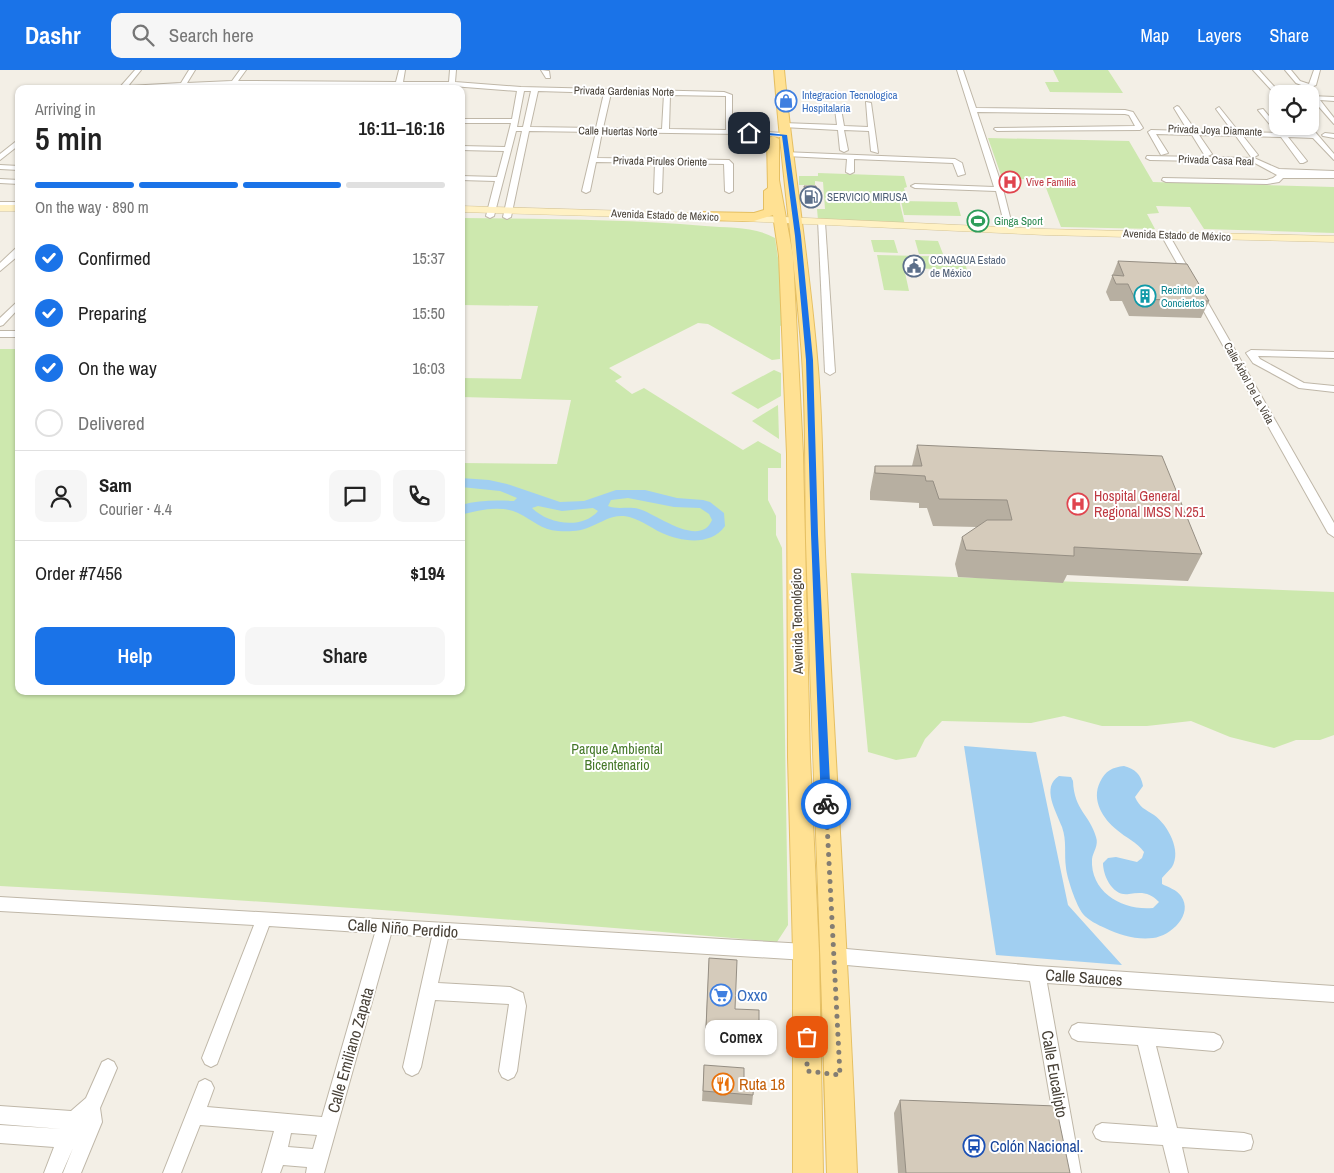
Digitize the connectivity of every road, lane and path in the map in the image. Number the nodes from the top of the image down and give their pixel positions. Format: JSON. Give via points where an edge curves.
{"nodes":[{"id":1,"x":138,"y":70,"type":"edge"},
{"id":2,"x":192,"y":70,"type":"edge"},
{"id":3,"x":243,"y":70,"type":"edge"},
{"id":4,"x":402,"y":70,"type":"edge"},
{"id":5,"x":453,"y":70,"type":"edge"},
{"id":6,"x":544,"y":70,"type":"edge"},
{"id":7,"x":771,"y":70,"type":"edge"},
{"id":8,"x":779,"y":70,"type":"edge"},
{"id":9,"x":960,"y":70,"type":"edge"},
{"id":10,"x":1256,"y":70,"type":"edge"},
{"id":11,"x":1288,"y":70,"type":"edge"},
{"id":12,"x":1316,"y":70,"type":"edge"},
{"id":13,"x":548,"y":77,"type":"dead end"},
{"id":14,"x":235,"y":83,"type":"junction"},
{"id":15,"x":452,"y":84,"type":"junction"},
{"id":16,"x":126,"y":85,"type":"edge"},
{"id":17,"x":184,"y":85,"type":"edge"},
{"id":18,"x":218,"y":85,"type":"edge"},
{"id":19,"x":273,"y":85,"type":"edge"},
{"id":20,"x":301,"y":85,"type":"edge"},
{"id":21,"x":354,"y":85,"type":"edge"},
{"id":22,"x":399,"y":85,"type":"edge"},
{"id":23,"x":426,"y":85,"type":"edge"},
{"id":24,"x":456,"y":85,"type":"edge"},
{"id":25,"x":1270,"y":85,"type":"edge"},
{"id":26,"x":465,"y":86,"type":"edge"},
{"id":27,"x":521,"y":89,"type":"junction"},
{"id":28,"x":535,"y":89,"type":"junction"},
{"id":29,"x":608,"y":91,"type":"junction"},
{"id":30,"x":667,"y":92,"type":"junction"},
{"id":31,"x":1319,"y":97,"type":"edge"},
{"id":32,"x":1334,"y":98,"type":"edge"},
{"id":33,"x":1319,"y":101,"type":"edge"},
{"id":34,"x":868,"y":103,"type":"dead end"},
{"id":35,"x":1134,"y":107,"type":"dead end"},
{"id":36,"x":1176,"y":108,"type":"dead end"},
{"id":37,"x":1219,"y":108,"type":"dead end"},
{"id":38,"x":838,"y":109,"type":"dead end"},
{"id":39,"x":973,"y":110,"type":"junction"},
{"id":40,"x":1261,"y":110,"type":"dead end"},
{"id":41,"x":1269,"y":119,"type":"edge"},
{"id":42,"x":1333,"y":119,"type":"edge"},
{"id":43,"x":465,"y":121,"type":"edge"},
{"id":44,"x":514,"y":121,"type":"junction"},
{"id":45,"x":841,"y":127,"type":"junction"},
{"id":46,"x":513,"y":129,"type":"junction"},
{"id":47,"x":527,"y":129,"type":"junction"},
{"id":48,"x":871,"y":129,"type":"junction"},
{"id":49,"x":997,"y":129,"type":"dead end"},
{"id":50,"x":600,"y":130,"type":"junction"},
{"id":51,"x":1150,"y":130,"type":"junction"},
{"id":52,"x":780,"y":131,"type":"junction"},
{"id":53,"x":1192,"y":131,"type":"junction"},
{"id":54,"x":665,"y":132,"type":"junction"},
{"id":55,"x":1237,"y":132,"type":"junction"},
{"id":56,"x":727,"y":133,"type":"junction"},
{"id":57,"x":1269,"y":133,"type":"edge"},
{"id":58,"x":1284,"y":135,"type":"edge"},
{"id":59,"x":1314,"y":135,"type":"edge"},
{"id":60,"x":1325,"y":136,"type":"dead end"},
{"id":61,"x":1334,"y":136,"type":"edge"},
{"id":62,"x":15,"y":144,"type":"edge"},
{"id":63,"x":465,"y":148,"type":"edge"},
{"id":64,"x":507,"y":149,"type":"junction"},
{"id":65,"x":844,"y":150,"type":"dead end"},
{"id":66,"x":875,"y":151,"type":"dead end"},
{"id":67,"x":1164,"y":153,"type":"dead end"},
{"id":68,"x":786,"y":154,"type":"junction"},
{"id":69,"x":1208,"y":154,"type":"dead end"},
{"id":70,"x":1254,"y":155,"type":"dead end"},
{"id":71,"x":850,"y":157,"type":"junction"},
{"id":72,"x":0,"y":158,"type":"edge"},
{"id":73,"x":1150,"y":158,"type":"dead end"},
{"id":74,"x":1334,"y":158,"type":"edge"},
{"id":75,"x":593,"y":160,"type":"junction"},
{"id":76,"x":1303,"y":161,"type":"dead end"},
{"id":77,"x":659,"y":162,"type":"junction"},
{"id":78,"x":0,"y":167,"type":"edge"},
{"id":79,"x":15,"y":168,"type":"edge"},
{"id":80,"x":850,"y":172,"type":"dead end"},
{"id":81,"x":1280,"y":173,"type":"junction"},
{"id":82,"x":961,"y":174,"type":"dead end"},
{"id":83,"x":1334,"y":174,"type":"edge"},
{"id":84,"x":465,"y":178,"type":"edge"},
{"id":85,"x":499,"y":179,"type":"junction"},
{"id":86,"x":773,"y":180,"type":"junction"},
{"id":87,"x":1166,"y":180,"type":"dead end"},
{"id":88,"x":0,"y":181,"type":"edge"},
{"id":89,"x":15,"y":182,"type":"edge"},
{"id":90,"x":915,"y":186,"type":"dead end"},
{"id":91,"x":999,"y":189,"type":"junction"},
{"id":92,"x":586,"y":191,"type":"dead end"},
{"id":93,"x":729,"y":191,"type":"dead end"},
{"id":94,"x":658,"y":192,"type":"dead end"},
{"id":95,"x":0,"y":204,"type":"edge"},
{"id":96,"x":15,"y":204,"type":"edge"},
{"id":97,"x":0,"y":210,"type":"edge"},
{"id":98,"x":15,"y":210,"type":"edge"},
{"id":99,"x":465,"y":210,"type":"edge"},
{"id":100,"x":491,"y":213,"type":"junction"},
{"id":101,"x":508,"y":213,"type":"junction"},
{"id":102,"x":465,"y":216,"type":"edge"},
{"id":103,"x":701,"y":219,"type":"junction"},
{"id":104,"x":781,"y":222,"type":"junction"},
{"id":105,"x":808,"y":225,"type":"junction"},
{"id":106,"x":1015,"y":229,"type":"junction"},
{"id":107,"x":1164,"y":234,"type":"junction"},
{"id":108,"x":1334,"y":238,"type":"edge"},
{"id":109,"x":15,"y":254,"type":"edge"},
{"id":110,"x":786,"y":256,"type":"junction"},
{"id":111,"x":2,"y":267,"type":"edge"},
{"id":112,"x":0,"y":276,"type":"edge"},
{"id":113,"x":15,"y":308,"type":"edge"},
{"id":114,"x":0,"y":323,"type":"edge"},
{"id":115,"x":1334,"y":355,"type":"edge"},
{"id":116,"x":1235,"y":358,"type":"junction"},
{"id":117,"x":1253,"y":358,"type":"junction"},
{"id":118,"x":830,"y":372,"type":"dead end"},
{"id":119,"x":1334,"y":389,"type":"edge"},
{"id":120,"x":1334,"y":534,"type":"edge"},
{"id":121,"x":799,"y":757,"type":"junction"},
{"id":122,"x":825,"y":758,"type":"junction"},
{"id":123,"x":0,"y":904,"type":"edge"},
{"id":124,"x":264,"y":919,"type":"junction"},
{"id":125,"x":385,"y":927,"type":"junction"},
{"id":126,"x":441,"y":931,"type":"junction"},
{"id":127,"x":806,"y":952,"type":"junction"},
{"id":128,"x":835,"y":956,"type":"junction"},
{"id":129,"x":1038,"y":974,"type":"junction"},
{"id":130,"x":428,"y":991,"type":"junction"},
{"id":131,"x":1334,"y":994,"type":"edge"},
{"id":132,"x":1078,"y":1032,"type":"dead end"},
{"id":133,"x":1145,"y":1037,"type":"junction"},
{"id":134,"x":1214,"y":1042,"type":"dead end"},
{"id":135,"x":210,"y":1058,"type":"dead end"},
{"id":136,"x":412,"y":1067,"type":"dead end"},
{"id":137,"x":108,"y":1068,"type":"dead end"},
{"id":138,"x":508,"y":1070,"type":"dead end"},
{"id":139,"x":807,"y":1071,"type":"junction"},
{"id":140,"x":840,"y":1075,"type":"junction"},
{"id":141,"x":205,"y":1088,"type":"dead end"},
{"id":142,"x":93,"y":1113,"type":"junction"},
{"id":143,"x":0,"y":1115,"type":"edge"},
{"id":144,"x":195,"y":1115,"type":"junction"},
{"id":145,"x":74,"y":1120,"type":"junction"},
{"id":146,"x":285,"y":1123,"type":"junction"},
{"id":147,"x":328,"y":1127,"type":"junction"},
{"id":148,"x":1102,"y":1132,"type":"dead end"},
{"id":149,"x":0,"y":1134,"type":"edge"},
{"id":150,"x":1170,"y":1137,"type":"junction"},
{"id":151,"x":67,"y":1138,"type":"junction"},
{"id":152,"x":86,"y":1140,"type":"junction"},
{"id":153,"x":1244,"y":1142,"type":"dead end"},
{"id":154,"x":276,"y":1155,"type":"junction"},
{"id":155,"x":317,"y":1166,"type":"edge"},
{"id":156,"x":52,"y":1173,"type":"edge"},
{"id":157,"x":72,"y":1173,"type":"edge"},
{"id":158,"x":172,"y":1173,"type":"edge"},
{"id":159,"x":271,"y":1173,"type":"edge"},
{"id":160,"x":808,"y":1173,"type":"edge"},
{"id":161,"x":842,"y":1173,"type":"edge"},
{"id":162,"x":1072,"y":1173,"type":"edge"},
{"id":163,"x":1179,"y":1173,"type":"edge"}],
"edges":[{"from":1,"to":16,"type":"street"},
{"from":2,"to":17,"type":"street"},
{"from":3,"to":14,"type":"street"},
{"from":4,"to":22,"type":"street"},
{"from":5,"to":15,"type":"street"},
{"from":6,"to":13,"type":"street"},
{"from":7,"to":52,"type":"main road","name":"Avenida Tecnológico"},
{"from":8,"to":52,"type":"main road","name":"Avenida Tecnológico"},
{"from":9,"to":39,"type":"street"},
{"from":10,"to":25,"type":"street"},
{"from":11,"to":12,"type":"street","via":[[1298,82],[1309,86],[1313,85]]},
{"from":14,"to":18,"type":"street","name":"Privada Gardenias Norte"},
{"from":14,"to":19,"type":"street","name":"Privada Gardenias Norte"},
{"from":15,"to":23,"type":"street","name":"Privada Gardenias Norte"},
{"from":15,"to":24,"type":"street","name":"Privada Gardenias Norte"},
{"from":20,"to":21,"type":"street","name":"Privada Gardenias Norte","via":[[347,80]]},
{"from":26,"to":27,"type":"street","name":"Privada Gardenias Norte"},
{"from":27,"to":28,"type":"street","name":"Privada Gardenias Norte"},
{"from":27,"to":44,"type":"street"},
{"from":28,"to":29,"type":"street","name":"Privada Gardenias Norte"},
{"from":28,"to":47,"type":"street"},
{"from":29,"to":30,"type":"street","name":"Privada Gardenias Norte"},
{"from":29,"to":50,"type":"street"},
{"from":30,"to":54,"type":"street"},
{"from":30,"to":56,"type":"street","name":"Privada Gardenias Norte","via":[[729,95]]},
{"from":31,"to":32,"type":"street"},
{"from":33,"to":42,"type":"street"},
{"from":34,"to":48,"type":"street"},
{"from":35,"to":51,"type":"street"},
{"from":36,"to":53,"type":"street"},
{"from":37,"to":55,"type":"street"},
{"from":38,"to":45,"type":"street"},
{"from":39,"to":49,"type":"street","via":[[1124,112],[1131,114],[1140,128]]},
{"from":39,"to":91,"type":"street"},
{"from":40,"to":41,"type":"street"},
{"from":43,"to":44,"type":"street"},
{"from":44,"to":46,"type":"street"},
{"from":45,"to":48,"type":"street","name":"Calle Huertas Norte"},
{"from":45,"to":52,"type":"street","name":"Calle Huertas Norte"},
{"from":45,"to":65,"type":"street"},
{"from":46,"to":47,"type":"street","name":"Calle Huertas Norte"},
{"from":46,"to":64,"type":"street"},
{"from":47,"to":50,"type":"street","name":"Calle Huertas Norte"},
{"from":47,"to":101,"type":"street"},
{"from":48,"to":66,"type":"street"},
{"from":50,"to":54,"type":"street","name":"Calle Huertas Norte"},
{"from":50,"to":75,"type":"street"},
{"from":51,"to":53,"type":"street","name":"Privada Joya Diamante"},
{"from":51,"to":67,"type":"street"},
{"from":52,"to":56,"type":"street","name":"Calle Huertas Norte"},
{"from":52,"to":68,"type":"main road","name":"Avenida Tecnológico"},
{"from":52,"to":86,"type":"main road","name":"Avenida Tecnológico"},
{"from":53,"to":55,"type":"street","name":"Privada Joya Diamante"},
{"from":53,"to":69,"type":"street"},
{"from":54,"to":56,"type":"street","name":"Calle Huertas Norte"},
{"from":55,"to":57,"type":"street","name":"Privada Joya Diamante"},
{"from":55,"to":70,"type":"street"},
{"from":58,"to":76,"type":"street"},
{"from":59,"to":74,"type":"street"},
{"from":60,"to":61,"type":"street"},
{"from":62,"to":72,"type":"street"},
{"from":63,"to":64,"type":"street"},
{"from":64,"to":85,"type":"street"},
{"from":68,"to":71,"type":"street"},
{"from":68,"to":105,"type":"main road","name":"Avenida Tecnológico"},
{"from":71,"to":80,"type":"street"},
{"from":71,"to":82,"type":"street","via":[[903,162],[955,161]]},
{"from":73,"to":81,"type":"street","name":"Privada Casa Real","via":[[1254,160]]},
{"from":75,"to":77,"type":"street","name":"Privada Pirules Oriente"},
{"from":75,"to":92,"type":"street"},
{"from":77,"to":93,"type":"street","name":"Privada Pirules Oriente","via":[[728,163]]},
{"from":77,"to":94,"type":"street"},
{"from":78,"to":79,"type":"street"},
{"from":81,"to":83,"type":"street","name":"Privada Casa Real"},
{"from":81,"to":87,"type":"street","name":"Privada Casa Real","via":[[1276,180],[1267,182]]},
{"from":84,"to":85,"type":"street"},
{"from":85,"to":100,"type":"street"},
{"from":86,"to":103,"type":"main road","via":[[767,214]]},
{"from":86,"to":104,"type":"main road","name":"Avenida Tecnológico"},
{"from":88,"to":89,"type":"street"},
{"from":90,"to":91,"type":"street"},
{"from":91,"to":106,"type":"street"},
{"from":95,"to":96,"type":"street"},
{"from":97,"to":98,"type":"main road"},
{"from":99,"to":100,"type":"main road","name":"Avenida Estado de México"},
{"from":100,"to":101,"type":"main road","name":"Avenida Estado de México"},
{"from":100,"to":102,"type":"main road","name":"Avenida Estado de México"},
{"from":101,"to":103,"type":"main road","name":"Avenida Estado de México"},
{"from":103,"to":104,"type":"main road","name":"Avenida Estado de México"},
{"from":103,"to":110,"type":"main road","via":[[772,231]]},
{"from":104,"to":105,"type":"main road","name":"Avenida Estado de México"},
{"from":104,"to":110,"type":"main road","name":"Avenida Tecnológico"},
{"from":105,"to":106,"type":"main road","name":"Avenida Estado de México"},
{"from":105,"to":118,"type":"street"},
{"from":105,"to":122,"type":"main road","name":"Avenida Tecnológico","via":[[817,602]]},
{"from":106,"to":107,"type":"main road","name":"Avenida Estado de México"},
{"from":107,"to":108,"type":"main road","name":"Avenida Estado de México"},
{"from":107,"to":116,"type":"street","name":"Calle Árbol De La Vida"},
{"from":109,"to":111,"type":"street"},
{"from":110,"to":121,"type":"main road","name":"Avenida Tecnológico","via":[[795,463]]},
{"from":111,"to":112,"type":"street","via":[[4,271]]},
{"from":113,"to":114,"type":"street"},
{"from":115,"to":117,"type":"street","via":[[1252,352]]},
{"from":116,"to":117,"type":"street"},
{"from":116,"to":120,"type":"street","name":"Calle Árbol De La Vida"},
{"from":117,"to":119,"type":"street","via":[[1302,386]]},
{"from":121,"to":122,"type":"main road"},
{"from":121,"to":127,"type":"main road","name":"Avenida Tecnológico"},
{"from":122,"to":128,"type":"main road","name":"Avenida Tecnológico"},
{"from":123,"to":124,"type":"street","name":"Calle Niño Perdido"},
{"from":124,"to":125,"type":"street","name":"Calle Niño Perdido"},
{"from":124,"to":135,"type":"street"},
{"from":125,"to":126,"type":"street","name":"Calle Niño Perdido"},
{"from":125,"to":147,"type":"street","name":"Calle Emiliano Zapata"},
{"from":126,"to":127,"type":"street","name":"Calle Niño Perdido"},
{"from":126,"to":130,"type":"street"},
{"from":127,"to":139,"type":"main road","name":"Avenida Tecnológico"},
{"from":128,"to":129,"type":"street","name":"Calle Sauces"},
{"from":128,"to":140,"type":"main road","name":"Avenida Tecnológico"},
{"from":129,"to":131,"type":"street","name":"Calle Sauces"},
{"from":129,"to":162,"type":"street","name":"Calle Eucalipto"},
{"from":130,"to":136,"type":"street"},
{"from":130,"to":138,"type":"street","via":[[510,995],[517,999]]},
{"from":132,"to":133,"type":"street"},
{"from":133,"to":134,"type":"street"},
{"from":133,"to":150,"type":"street"},
{"from":137,"to":142,"type":"street"},
{"from":139,"to":140,"type":"main road"},
{"from":139,"to":160,"type":"main road","name":"Avenida Tecnológico"},
{"from":140,"to":161,"type":"main road","name":"Avenida Tecnológico"},
{"from":141,"to":144,"type":"street"},
{"from":142,"to":145,"type":"street"},
{"from":142,"to":152,"type":"street"},
{"from":143,"to":145,"type":"street"},
{"from":144,"to":146,"type":"street"},
{"from":144,"to":158,"type":"street"},
{"from":145,"to":151,"type":"street"},
{"from":146,"to":147,"type":"street"},
{"from":146,"to":154,"type":"street"},
{"from":147,"to":155,"type":"street","name":"Calle Emiliano Zapata"},
{"from":148,"to":150,"type":"street"},
{"from":149,"to":151,"type":"street"},
{"from":150,"to":153,"type":"street"},
{"from":150,"to":163,"type":"street"},
{"from":151,"to":152,"type":"street"},
{"from":151,"to":156,"type":"street"},
{"from":152,"to":157,"type":"street"},
{"from":154,"to":155,"type":"street"},
{"from":154,"to":159,"type":"street"}]}
